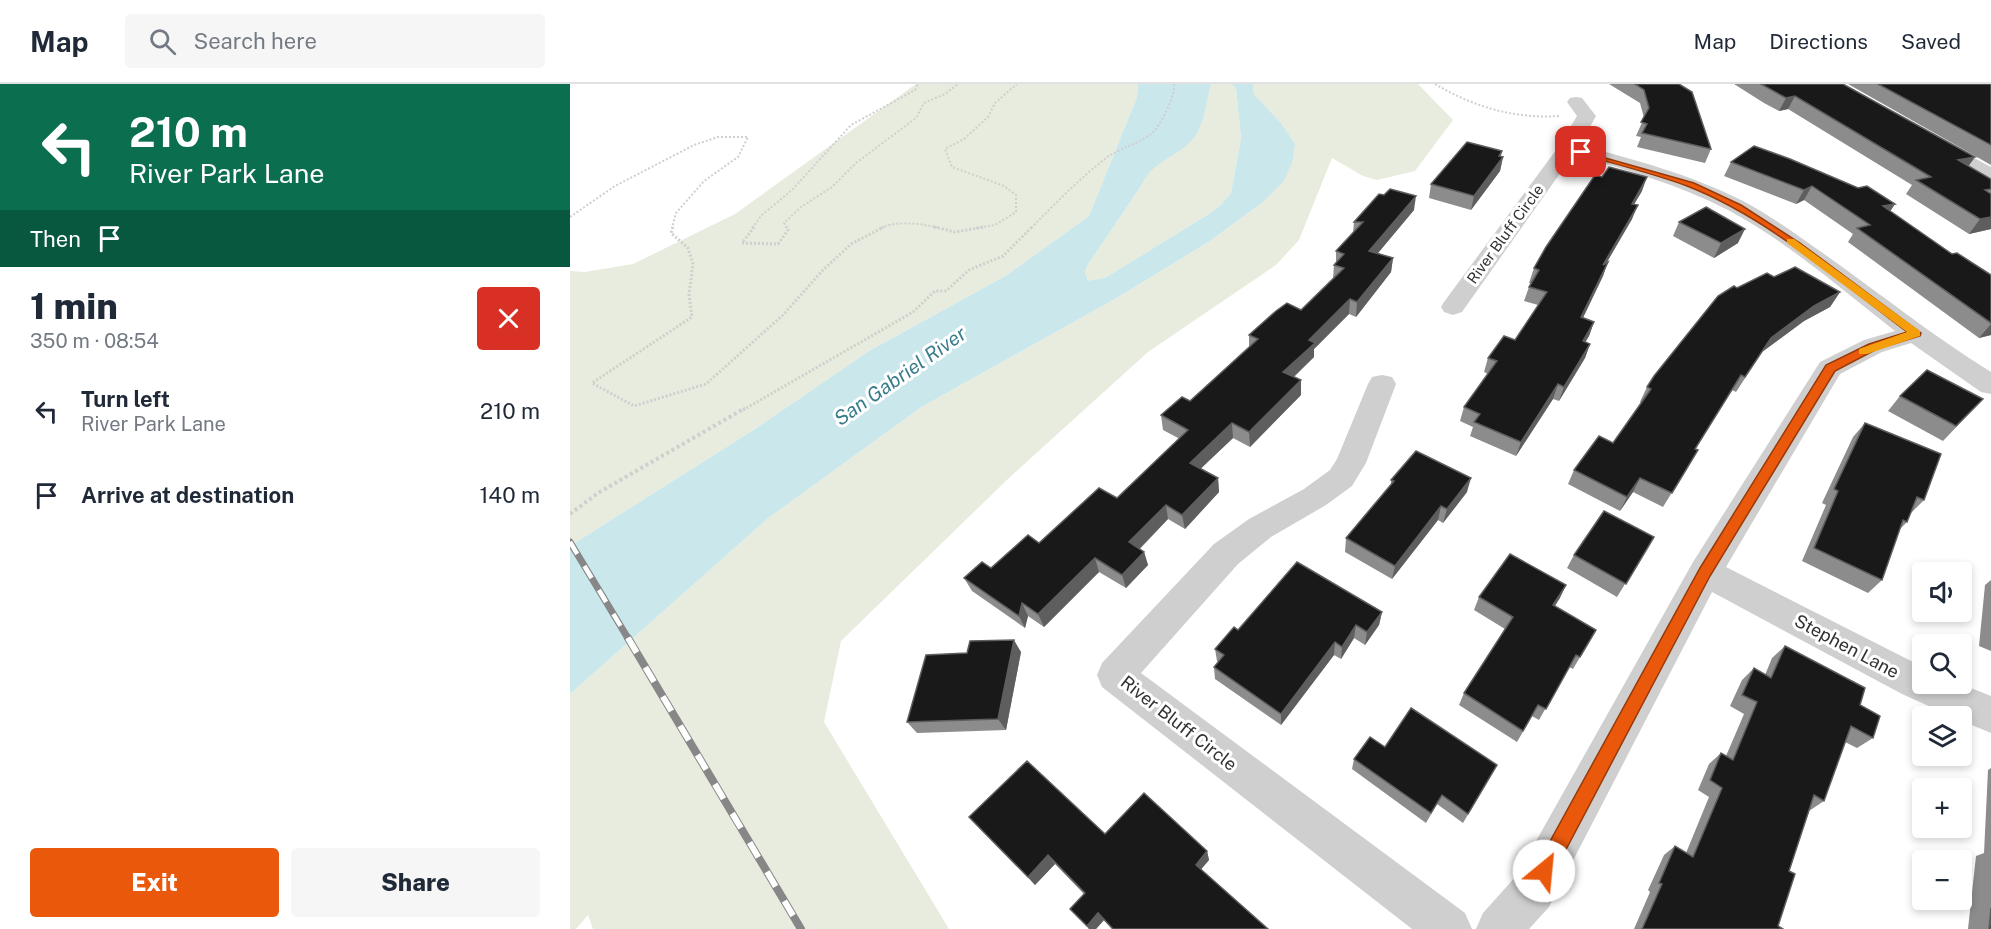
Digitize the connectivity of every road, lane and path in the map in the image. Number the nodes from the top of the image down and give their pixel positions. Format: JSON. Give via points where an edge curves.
{"nodes":[{"id":1,"x":918,"y":84,"type":"edge"},
{"id":2,"x":958,"y":84,"type":"edge"},
{"id":3,"x":1017,"y":84,"type":"edge"},
{"id":4,"x":1174,"y":84,"type":"edge"},
{"id":5,"x":1435,"y":84,"type":"edge"},
{"id":6,"x":1570,"y":109,"type":"joint"},
{"id":7,"x":1921,"y":135,"type":"edge"},
{"id":8,"x":1568,"y":148,"type":"junction"},
{"id":9,"x":1991,"y":174,"type":"edge"},
{"id":10,"x":570,"y":217,"type":"edge"},
{"id":11,"x":1453,"y":307,"type":"dead end"},
{"id":12,"x":1916,"y":333,"type":"junction"},
{"id":13,"x":1382,"y":384,"type":"dead end"},
{"id":14,"x":1991,"y":385,"type":"edge"},
{"id":15,"x":570,"y":514,"type":"edge"},
{"id":16,"x":1705,"y":572,"type":"junction"},
{"id":17,"x":1991,"y":715,"type":"edge"},
{"id":18,"x":1449,"y":929,"type":"edge"},
{"id":19,"x":1499,"y":929,"type":"edge"}],
"edges":[{"from":1,"to":2,"type":"path","via":[[915,90],[851,125],[792,190],[762,215],[742,243],[778,244],[788,230],[784,224],[801,207],[832,187],[856,163],[916,118],[924,103]]},
{"from":3,"to":10,"type":"path","via":[[964,139],[945,149],[952,167],[1004,186],[1016,195],[1016,212],[995,225],[955,232],[927,225],[888,225],[851,244],[783,315],[706,384],[634,406],[592,383],[692,317],[689,295],[693,264],[688,248],[671,233],[676,213],[704,181],[738,157],[748,137],[718,137],[694,145],[615,186]]},
{"from":4,"to":15,"type":"path","via":[[1169,106],[1153,133],[1108,157],[1003,255],[969,270],[946,291],[935,291],[913,312],[598,493]]},
{"from":5,"to":6,"type":"path","via":[[1503,114],[1534,117]]},
{"from":6,"to":8,"type":"street","name":"River Bluff Circle","via":[[1587,116]]},
{"from":7,"to":9,"type":"street"},
{"from":8,"to":11,"type":"street","name":"River Bluff Circle"},
{"from":8,"to":12,"type":"street","via":[[1690,184],[1738,207],[1797,245]]},
{"from":12,"to":14,"type":"street"},
{"from":12,"to":16,"type":"street","via":[[1873,346],[1830,368]]},
{"from":13,"to":18,"type":"street","name":"River Bluff Circle","via":[[1351,464],[1341,478],[1226,554],[1115,675]]},
{"from":16,"to":17,"type":"street","name":"Stephen Lane","via":[[1915,682]]},
{"from":16,"to":19,"type":"street","via":[[1533,891]]}]}
